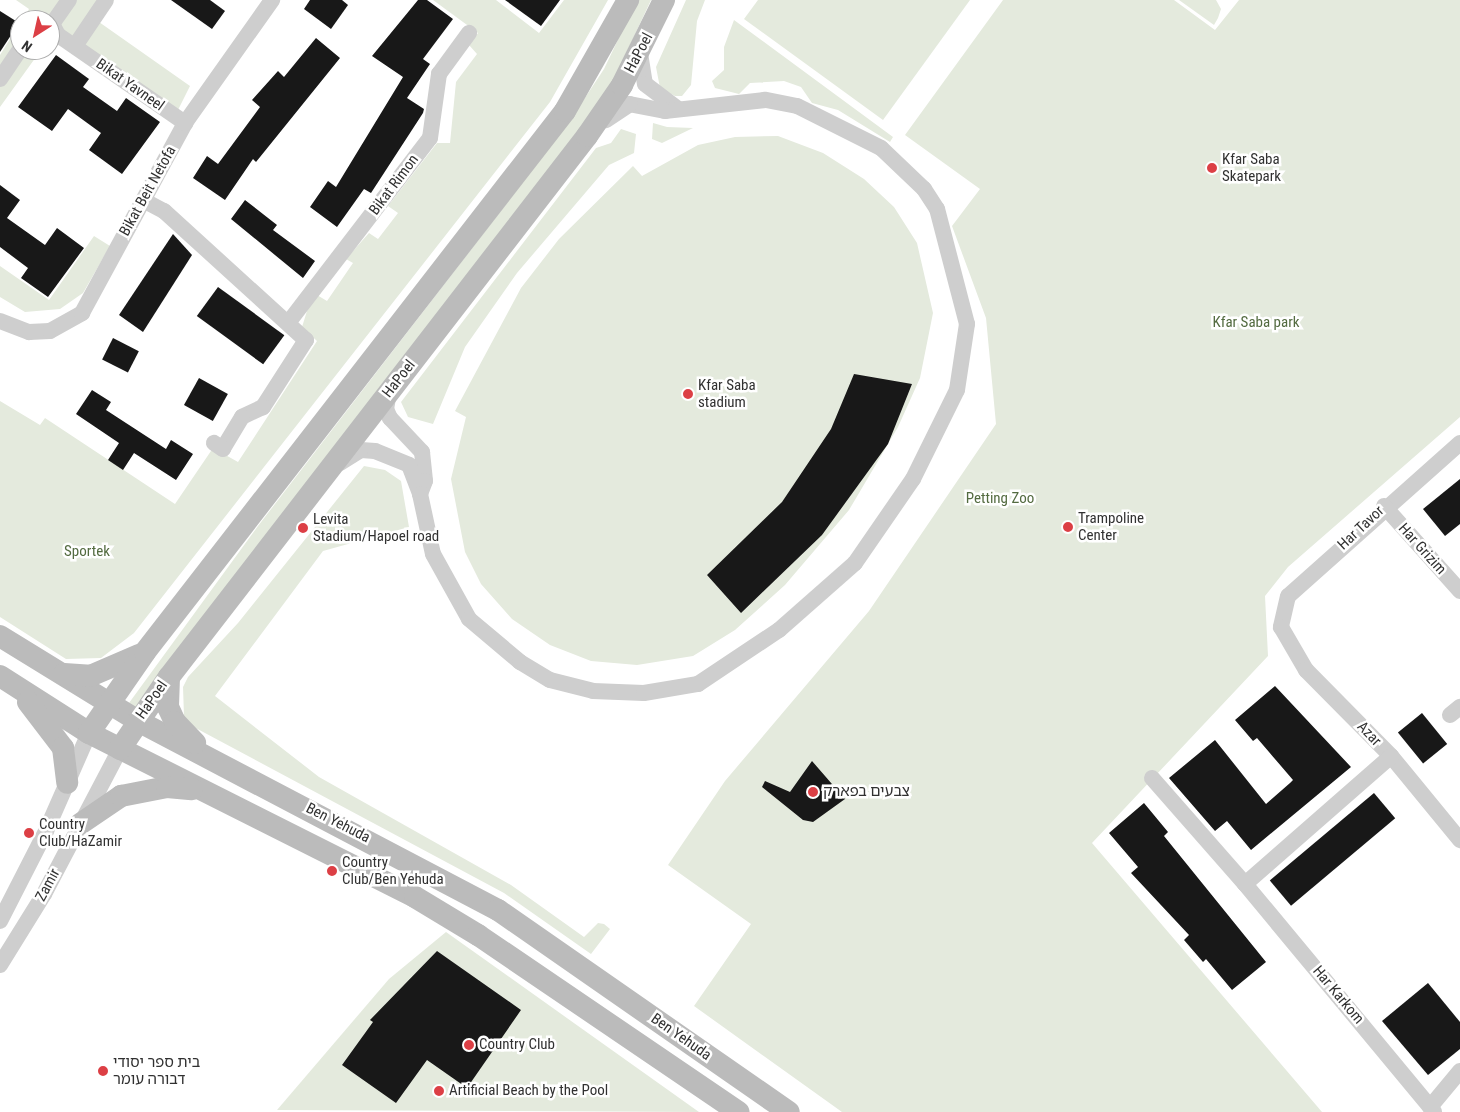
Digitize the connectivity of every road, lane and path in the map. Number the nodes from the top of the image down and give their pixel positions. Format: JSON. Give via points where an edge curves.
{"nodes":[{"id":1,"x":69,"y":0,"type":"edge"},
{"id":2,"x":106,"y":0,"type":"edge"},
{"id":3,"x":272,"y":0,"type":"edge"},
{"id":4,"x":628,"y":0,"type":"edge"},
{"id":5,"x":664,"y":0,"type":"edge"},
{"id":6,"x":60,"y":13,"type":"edge"},
{"id":7,"x":469,"y":33,"type":"dead end"},
{"id":8,"x":60,"y":34,"type":"edge"},
{"id":9,"x":75,"y":46,"type":"junction"},
{"id":10,"x":640,"y":54,"type":"junction"},
{"id":11,"x":13,"y":60,"type":"edge"},
{"id":12,"x":0,"y":79,"type":"edge"},
{"id":13,"x":684,"y":111,"type":"junction"},
{"id":14,"x":185,"y":123,"type":"junction"},
{"id":15,"x":587,"y":136,"type":"junction"},
{"id":16,"x":143,"y":200,"type":"junction"},
{"id":17,"x":0,"y":321,"type":"edge"},
{"id":18,"x":288,"y":323,"type":"junction"},
{"id":19,"x":391,"y":389,"type":"junction"},
{"id":20,"x":214,"y":443,"type":"dead end"},
{"id":21,"x":1460,"y":443,"type":"edge"},
{"id":22,"x":320,"y":482,"type":"junction"},
{"id":23,"x":420,"y":494,"type":"junction"},
{"id":24,"x":1384,"y":506,"type":"junction"},
{"id":25,"x":1460,"y":591,"type":"edge"},
{"id":26,"x":1281,"y":627,"type":"joint"},
{"id":27,"x":0,"y":636,"type":"edge"},
{"id":28,"x":145,"y":652,"type":"junction"},
{"id":29,"x":60,"y":674,"type":"junction"},
{"id":30,"x":169,"y":677,"type":"junction"},
{"id":31,"x":3,"y":678,"type":"edge"},
{"id":32,"x":108,"y":704,"type":"junction"},
{"id":33,"x":138,"y":720,"type":"junction"},
{"id":34,"x":89,"y":733,"type":"junction"},
{"id":35,"x":120,"y":749,"type":"junction"},
{"id":36,"x":1391,"y":756,"type":"junction"},
{"id":37,"x":212,"y":760,"type":"junction"},
{"id":38,"x":1152,"y":778,"type":"dead end"},
{"id":39,"x":67,"y":783,"type":"junction"},
{"id":40,"x":201,"y":790,"type":"junction"},
{"id":41,"x":80,"y":824,"type":"junction"},
{"id":42,"x":1460,"y":840,"type":"edge"},
{"id":43,"x":1245,"y":884,"type":"junction"},
{"id":44,"x":0,"y":921,"type":"edge"},
{"id":45,"x":0,"y":965,"type":"edge"},
{"id":46,"x":1460,"y":1071,"type":"edge"},
{"id":47,"x":1432,"y":1110,"type":"edge"},
{"id":48,"x":738,"y":1112,"type":"edge"},
{"id":49,"x":789,"y":1112,"type":"edge"}],
"edges":[{"from":1,"to":6,"type":"street","name":"Bikat Yavneel"},
{"from":2,"to":9,"type":"street"},
{"from":3,"to":14,"type":"street","name":"Bikat Beit Netofa"},
{"from":4,"to":28,"type":"main road","name":"HaPoel","via":[[565,111]]},
{"from":5,"to":10,"type":"main road","name":"HaPoel"},
{"from":7,"to":18,"type":"street","name":"Bikat Rimon","via":[[439,74],[430,138]]},
{"from":8,"to":9,"type":"street","name":"Bikat Yavneel"},
{"from":9,"to":14,"type":"street","name":"Bikat Yavneel"},
{"from":10,"to":13,"type":"street","via":[[639,70],[652,93]]},
{"from":10,"to":15,"type":"main road","name":"HaPoel"},
{"from":11,"to":12,"type":"street"},
{"from":13,"to":15,"type":"street","via":[[621,106]]},
{"from":13,"to":23,"type":"street","via":[[710,103],[766,100],[823,116],[881,148],[924,189],[937,209],[967,324],[957,390],[913,479],[855,563],[779,630],[698,684],[644,694],[593,691],[550,680],[520,662],[469,619],[433,554]]},
{"from":14,"to":16,"type":"street","name":"Bikat Beit Netofa"},
{"from":15,"to":19,"type":"main road","name":"HaPoel"},
{"from":16,"to":17,"type":"street","name":"Bikat Beit Netofa","via":[[82,313],[50,331],[30,332]]},
{"from":16,"to":18,"type":"street","via":[[164,211]]},
{"from":18,"to":20,"type":"street","via":[[306,340],[263,407],[242,417],[224,449]]},
{"from":19,"to":22,"type":"main road","name":"HaPoel"},
{"from":19,"to":23,"type":"street","via":[[386,401],[390,418],[422,452],[425,481]]},
{"from":21,"to":24,"type":"street","name":"Har Tavor"},
{"from":22,"to":23,"type":"street","via":[[348,455],[375,451],[409,466]]},
{"from":22,"to":30,"type":"main road","name":"HaPoel"},
{"from":24,"to":25,"type":"street","name":"Har Grizim"},
{"from":24,"to":26,"type":"street","name":"Har Tavor","via":[[1288,596]]},
{"from":26,"to":36,"type":"street","name":"Azar","via":[[1306,670]]},
{"from":27,"to":29,"type":"main road","name":"Ben Yehuda"},
{"from":28,"to":29,"type":"main road","via":[[90,676]]},
{"from":28,"to":32,"type":"main road","name":"HaPoel"},
{"from":29,"to":32,"type":"main road","name":"Ben Yehuda"},
{"from":30,"to":33,"type":"main road","name":"HaPoel"},
{"from":30,"to":37,"type":"main road","via":[[168,707],[175,722]]},
{"from":31,"to":34,"type":"main road","name":"Ben Yehuda"},
{"from":31,"to":39,"type":"main road","via":[[63,748]]},
{"from":32,"to":33,"type":"main road","name":"Ben Yehuda"},
{"from":32,"to":34,"type":"main road","name":"HaPoel"},
{"from":33,"to":35,"type":"main road","name":"HaPoel"},
{"from":33,"to":37,"type":"main road","name":"Ben Yehuda"},
{"from":34,"to":35,"type":"main road","name":"Ben Yehuda"},
{"from":34,"to":39,"type":"street","name":"Zamir"},
{"from":35,"to":40,"type":"main road","name":"Ben Yehuda"},
{"from":35,"to":41,"type":"street","name":"Zamir"},
{"from":36,"to":42,"type":"street","name":"Azar"},
{"from":36,"to":43,"type":"street"},
{"from":37,"to":49,"type":"main road","name":"Ben Yehuda","via":[[498,910]]},
{"from":38,"to":43,"type":"street","name":"Har Karkom"},
{"from":39,"to":44,"type":"street","name":"Zamir"},
{"from":40,"to":41,"type":"main road","via":[[167,787],[121,796]]},
{"from":40,"to":48,"type":"main road","name":"Ben Yehuda","via":[[415,898],[478,935]]},
{"from":41,"to":45,"type":"street","name":"Zamir"},
{"from":43,"to":47,"type":"street","name":"Har Karkom"},
{"from":46,"to":47,"type":"street"}]}
